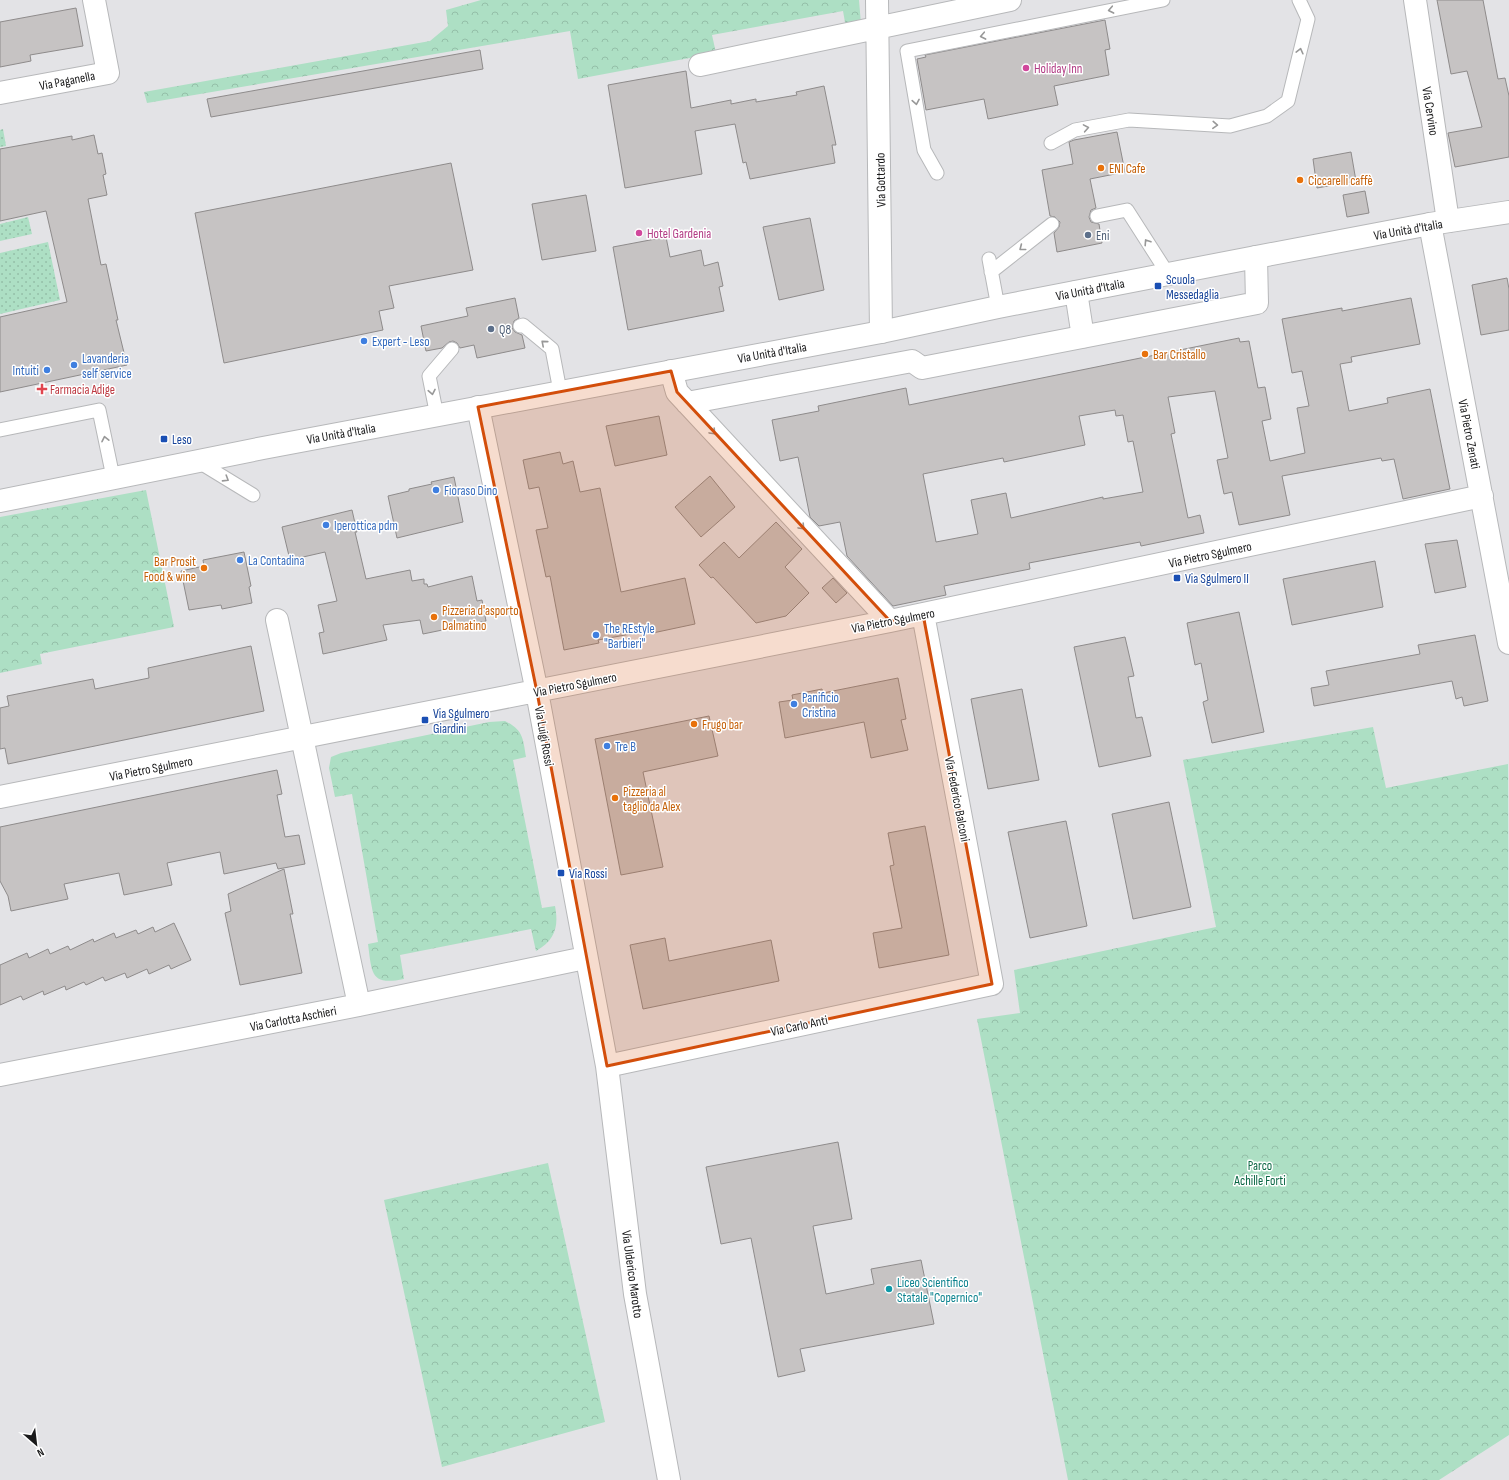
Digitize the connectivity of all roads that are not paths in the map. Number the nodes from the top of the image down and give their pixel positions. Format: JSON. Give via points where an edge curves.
{"nodes":[{"id":1,"x":94,"y":0,"type":"edge"},
{"id":2,"x":877,"y":0,"type":"edge"},
{"id":3,"x":1010,"y":0,"type":"edge"},
{"id":4,"x":1163,"y":0,"type":"edge"},
{"id":5,"x":1299,"y":0,"type":"edge"},
{"id":6,"x":1415,"y":0,"type":"edge"},
{"id":7,"x":878,"y":28,"type":"junction"},
{"id":8,"x":700,"y":65,"type":"dead end"},
{"id":9,"x":0,"y":93,"type":"edge"},
{"id":10,"x":1050,"y":143,"type":"dead end"},
{"id":11,"x":937,"y":173,"type":"dead end"},
{"id":12,"x":1509,"y":212,"type":"edge"},
{"id":13,"x":1097,"y":216,"type":"dead end"},
{"id":14,"x":1439,"y":223,"type":"junction"},
{"id":15,"x":1052,"y":224,"type":"dead end"},
{"id":16,"x":1256,"y":257,"type":"junction"},
{"id":17,"x":989,"y":259,"type":"dead end"},
{"id":18,"x":991,"y":272,"type":"junction"},
{"id":19,"x":1168,"y":274,"type":"junction"},
{"id":20,"x":1076,"y":292,"type":"junction"},
{"id":21,"x":998,"y":307,"type":"junction"},
{"id":22,"x":520,"y":326,"type":"dead end"},
{"id":23,"x":881,"y":332,"type":"junction"},
{"id":24,"x":1083,"y":337,"type":"junction"},
{"id":25,"x":452,"y":349,"type":"dead end"},
{"id":26,"x":671,"y":371,"type":"junction"},
{"id":27,"x":560,"y":391,"type":"junction"},
{"id":28,"x":687,"y":403,"type":"junction"},
{"id":29,"x":478,"y":407,"type":"junction"},
{"id":30,"x":436,"y":416,"type":"junction"},
{"id":31,"x":0,"y":430,"type":"edge"},
{"id":32,"x":199,"y":462,"type":"junction"},
{"id":33,"x":113,"y":477,"type":"junction"},
{"id":34,"x":253,"y":496,"type":"dead end"},
{"id":35,"x":1482,"y":496,"type":"junction"},
{"id":36,"x":4,"y":498,"type":"edge"},
{"id":37,"x":923,"y":614,"type":"junction"},
{"id":38,"x":277,"y":620,"type":"dead end"},
{"id":39,"x":890,"y":621,"type":"junction"},
{"id":40,"x":1509,"y":644,"type":"edge"},
{"id":41,"x":537,"y":692,"type":"junction"},
{"id":42,"x":302,"y":738,"type":"junction"},
{"id":43,"x":0,"y":797,"type":"edge"},
{"id":44,"x":586,"y":958,"type":"junction"},
{"id":45,"x":992,"y":984,"type":"joint"},
{"id":46,"x":359,"y":1005,"type":"junction"},
{"id":47,"x":607,"y":1066,"type":"junction"},
{"id":48,"x":0,"y":1075,"type":"edge"},
{"id":49,"x":669,"y":1480,"type":"edge"}],
"edges":[{"from":1,"to":9,"type":"street","name":"Via Paganella","via":[[108,73]]},
{"from":2,"to":7,"type":"street","name":"Via Gottardo"},
{"from":3,"to":7,"type":"street"},
{"from":4,"to":11,"type":"lane","one_way":true,"via":[[907,51],[924,150]]},
{"from":10,"to":5,"type":"lane","one_way":true,"via":[[1075,130],[1129,120],[1230,126],[1267,116],[1288,101],[1308,18]]},
{"from":6,"to":14,"type":"street","name":"Via Cervino"},
{"from":7,"to":8,"type":"street"},
{"from":7,"to":23,"type":"street","name":"Via Gottardo"},
{"from":12,"to":14,"type":"street","name":"Via Unità d'Italia"},
{"from":19,"to":13,"type":"lane","one_way":true,"via":[[1126,210]]},
{"from":14,"to":16,"type":"street","name":"Via Unità d'Italia"},
{"from":14,"to":35,"type":"street","name":"Via Pietro Zenati"},
{"from":15,"to":18,"type":"lane","one_way":true},
{"from":16,"to":19,"type":"street","name":"Via Unità d'Italia"},
{"from":16,"to":24,"type":"street","via":[[1257,303]]},
{"from":17,"to":18,"type":"lane"},
{"from":18,"to":21,"type":"lane"},
{"from":19,"to":20,"type":"street","name":"Via Unità d'Italia"},
{"from":20,"to":21,"type":"street","name":"Via Unità d'Italia"},
{"from":20,"to":24,"type":"street"},
{"from":21,"to":23,"type":"street","name":"Via Unità d'Italia"},
{"from":27,"to":22,"type":"lane","one_way":true,"via":[[552,349],[523,325]]},
{"from":23,"to":26,"type":"street","name":"Via Unità d'Italia"},
{"from":24,"to":28,"type":"street","via":[[922,368],[912,361]]},
{"from":25,"to":30,"type":"lane","one_way":true,"via":[[429,376]]},
{"from":26,"to":27,"type":"street","name":"Via Unità d'Italia"},
{"from":26,"to":28,"type":"street","via":[[676,392]]},
{"from":27,"to":29,"type":"street","name":"Via Unità d'Italia"},
{"from":28,"to":39,"type":"street","one_way":true},
{"from":29,"to":30,"type":"street","name":"Via Unità d'Italia"},
{"from":29,"to":41,"type":"street","name":"Via Luigi Rossi"},
{"from":30,"to":32,"type":"street","name":"Via Unità d'Italia"},
{"from":33,"to":31,"type":"lane","one_way":true,"via":[[98,410]]},
{"from":32,"to":33,"type":"street","name":"Via Unità d'Italia"},
{"from":32,"to":34,"type":"lane","one_way":true},
{"from":33,"to":36,"type":"street","name":"Via Unità d'Italia"},
{"from":35,"to":37,"type":"street","name":"Via Pietro Sgulmero"},
{"from":35,"to":40,"type":"street","name":"Via Pietro Zenati"},
{"from":37,"to":39,"type":"street","name":"Via Pietro Sgulmero"},
{"from":37,"to":45,"type":"street","name":"Via Federico Balconi"},
{"from":38,"to":42,"type":"street"},
{"from":39,"to":41,"type":"street","name":"Via Pietro Sgulmero"},
{"from":41,"to":42,"type":"street","name":"Via Pietro Sgulmero"},
{"from":41,"to":44,"type":"street","name":"Via Luigi Rossi"},
{"from":42,"to":43,"type":"street","name":"Via Pietro Sgulmero"},
{"from":42,"to":46,"type":"street"},
{"from":44,"to":46,"type":"street","name":"Via Carlotta Aschieri"},
{"from":44,"to":47,"type":"street","name":"Via Luigi Rossi"},
{"from":45,"to":47,"type":"street","name":"Via Carlo Anti"},
{"from":46,"to":48,"type":"street","name":"Via Carlotta Aschieri"},
{"from":47,"to":49,"type":"street","name":"Via Ulderico Marotto","via":[[635,1294]]}]}
